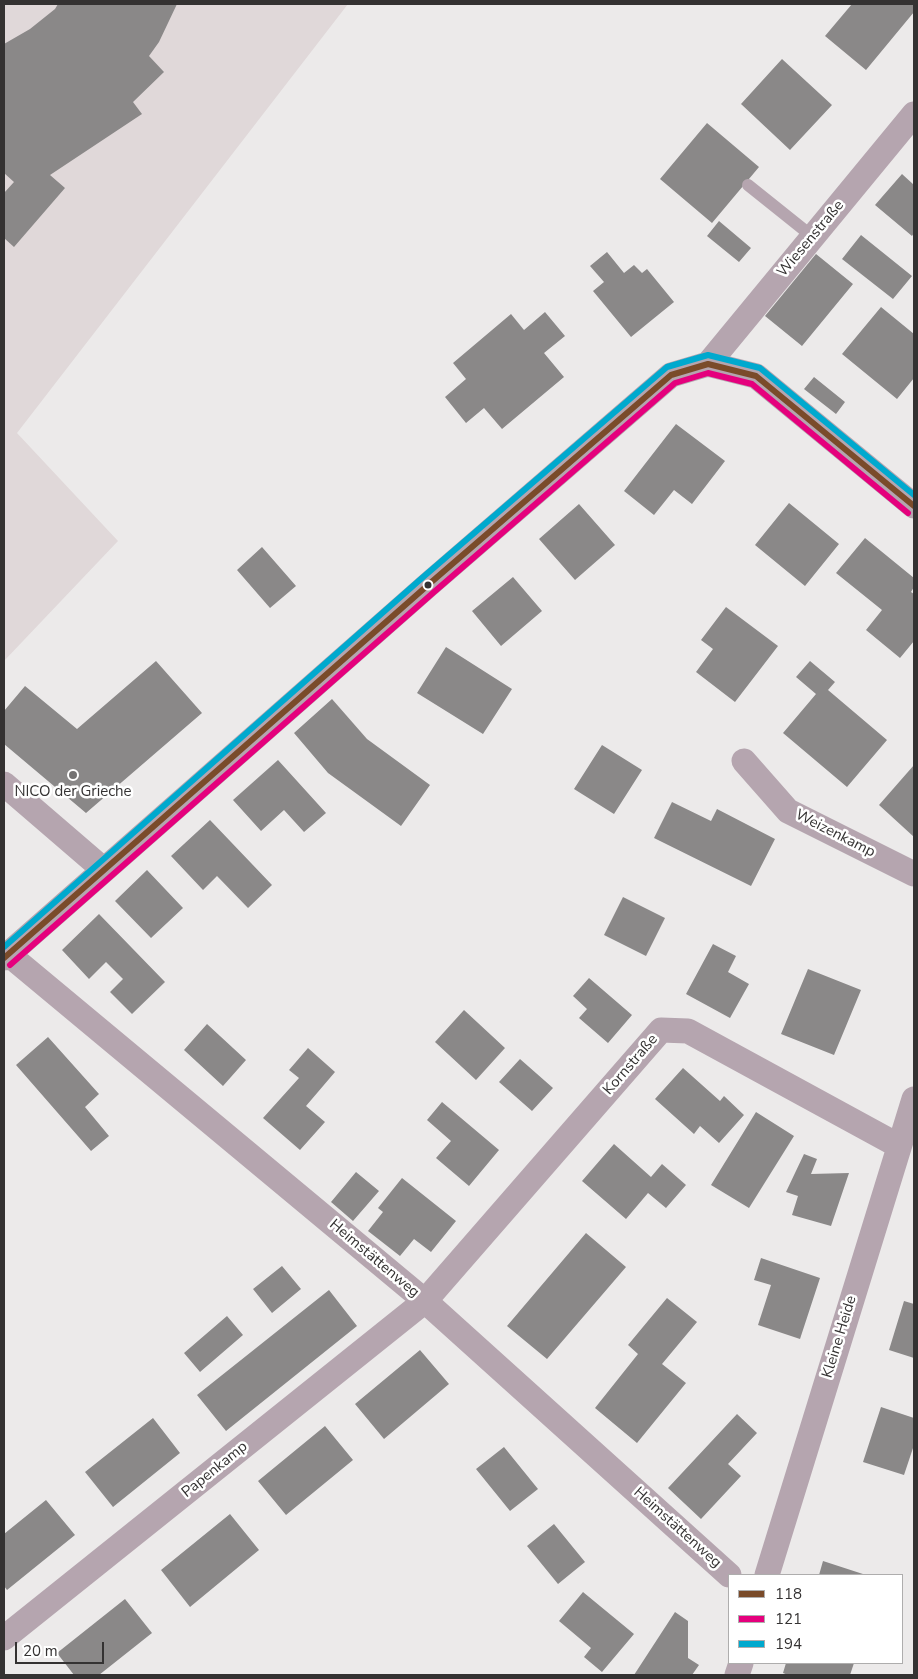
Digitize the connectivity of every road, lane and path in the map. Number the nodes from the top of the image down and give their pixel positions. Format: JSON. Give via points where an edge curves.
{"nodes":[{"id":1,"x":914,"y":114,"type":"edge"},
{"id":2,"x":748,"y":186,"type":"dead end"},
{"id":3,"x":812,"y":237,"type":"junction"},
{"id":4,"x":708,"y":364,"type":"junction"},
{"id":5,"x":914,"y":506,"type":"edge"},
{"id":6,"x":744,"y":761,"type":"dead end"},
{"id":7,"x":4,"y":784,"type":"edge"},
{"id":8,"x":104,"y":870,"type":"junction"},
{"id":9,"x":914,"y":874,"type":"edge"},
{"id":10,"x":6,"y":956,"type":"edge"},
{"id":11,"x":914,"y":1099,"type":"edge"},
{"id":12,"x":899,"y":1146,"type":"junction"},
{"id":13,"x":426,"y":1301,"type":"junction"},
{"id":14,"x":728,"y":1574,"type":"edge"},
{"id":15,"x":767,"y":1574,"type":"edge"},
{"id":16,"x":4,"y":1638,"type":"edge"}],
"edges":[{"from":1,"to":3,"type":"street","name":"Wiesenstraße"},
{"from":2,"to":3,"type":"lane"},
{"from":3,"to":4,"type":"street","name":"Wiesenstraße"},
{"from":4,"to":5,"type":"street","via":[[756,376]]},
{"from":4,"to":8,"type":"street","via":[[671,375]]},
{"from":6,"to":9,"type":"street","name":"Weizenkamp","via":[[788,811]]},
{"from":7,"to":8,"type":"street"},
{"from":8,"to":10,"type":"street"},
{"from":10,"to":13,"type":"street","name":"Heimstättenweg"},
{"from":11,"to":12,"type":"street","name":"Kleine Heide"},
{"from":12,"to":13,"type":"street","name":"Kornstraße","via":[[688,1031],[661,1030]]},
{"from":12,"to":15,"type":"street","name":"Kleine Heide"},
{"from":13,"to":14,"type":"street","name":"Heimstättenweg"},
{"from":13,"to":16,"type":"street","name":"Papenkamp"}]}
